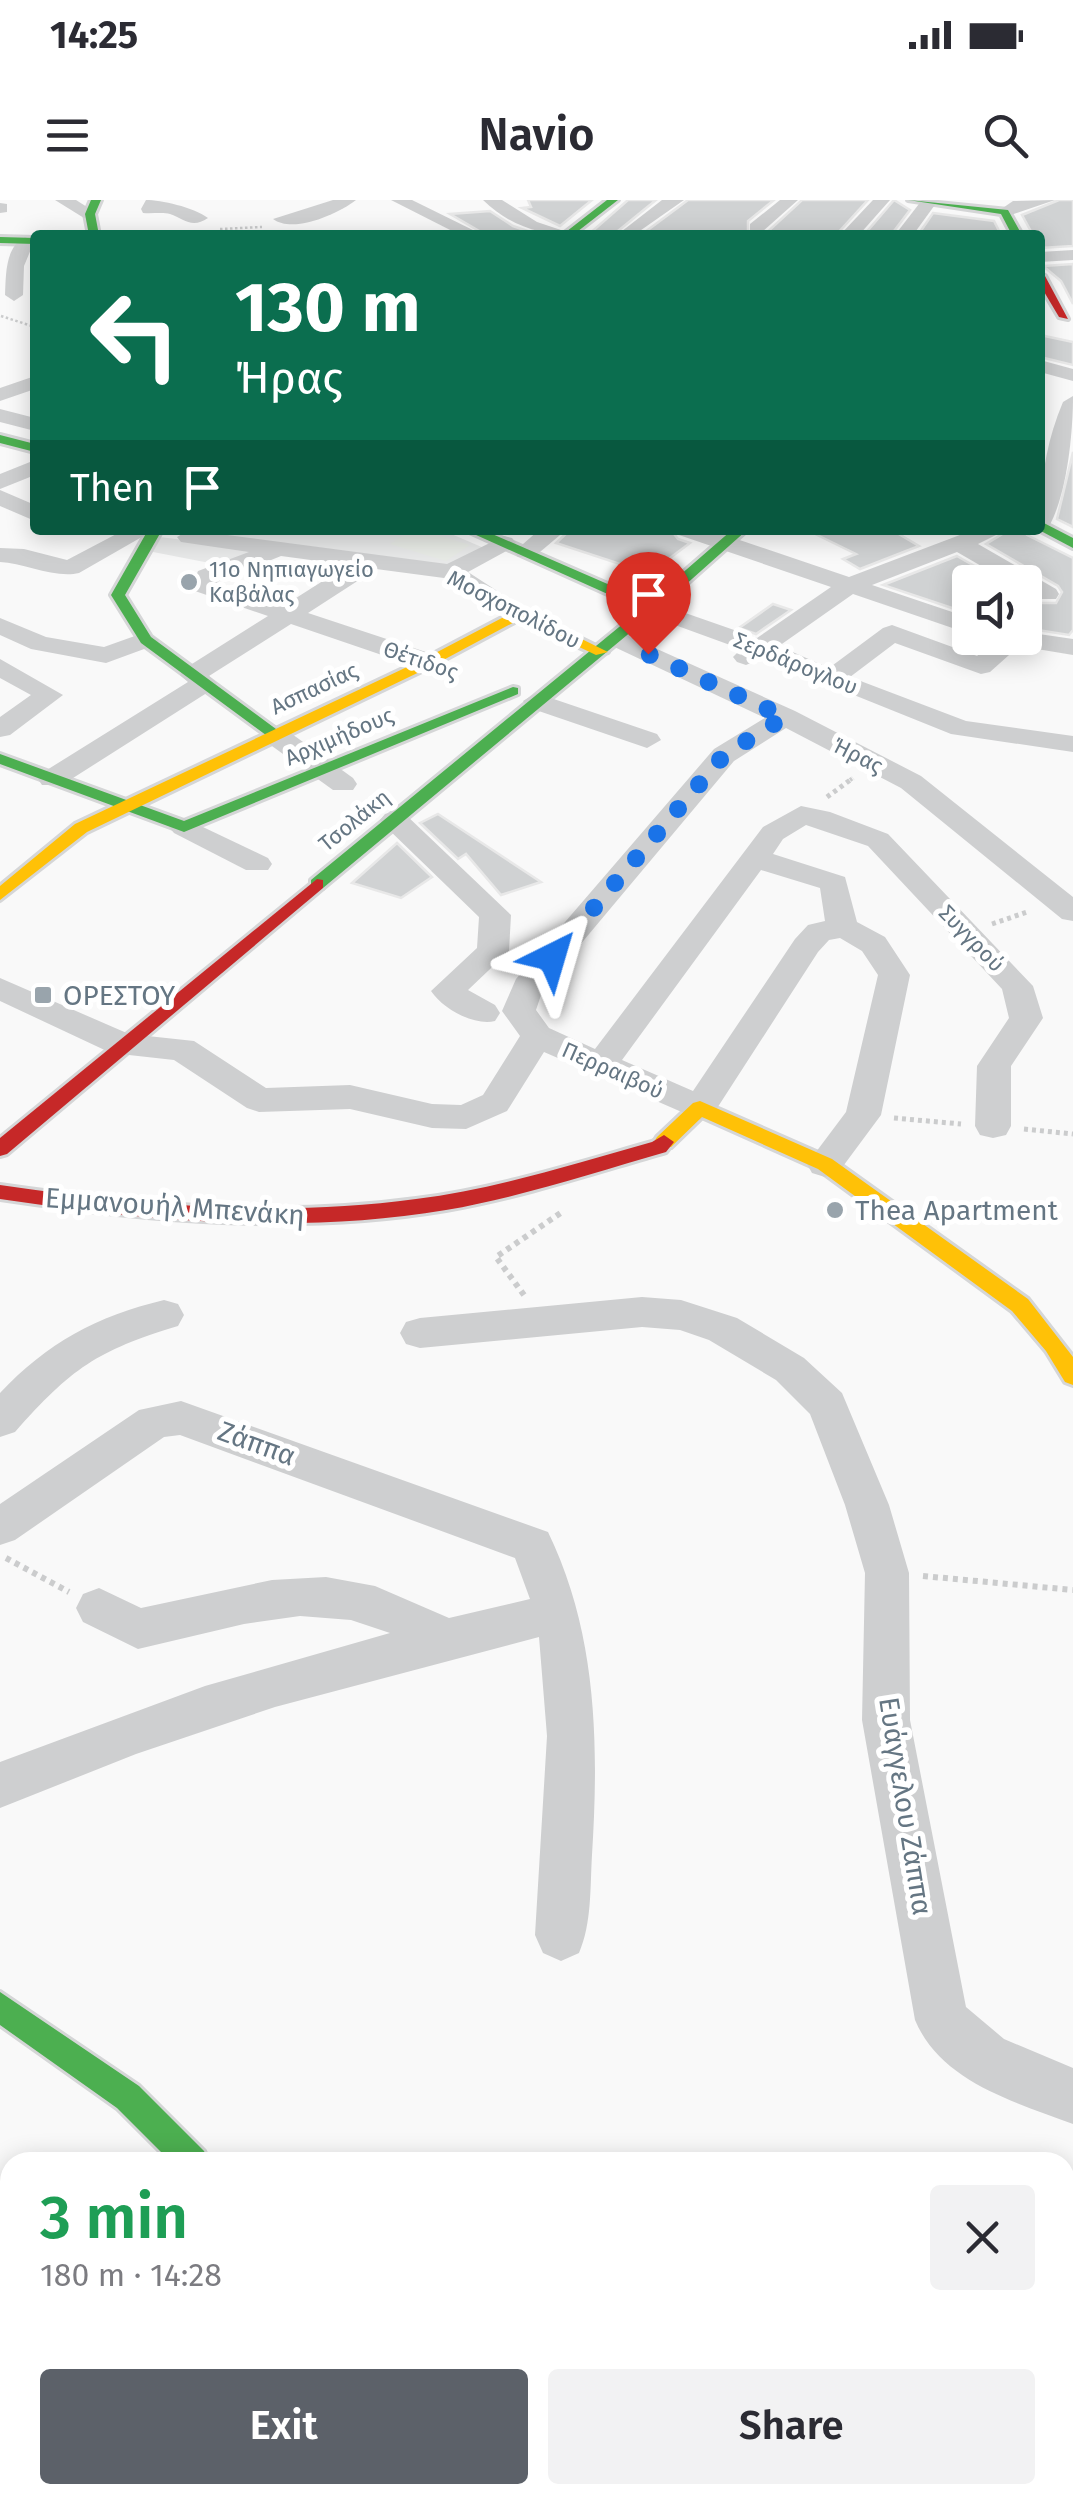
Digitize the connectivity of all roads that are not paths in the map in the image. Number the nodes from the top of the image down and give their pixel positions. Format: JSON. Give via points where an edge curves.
{"nodes":[{"id":1,"x":63,"y":200,"type":"edge"},
{"id":2,"x":154,"y":200,"type":"edge"},
{"id":3,"x":286,"y":200,"type":"edge"},
{"id":4,"x":348,"y":200,"type":"edge"},
{"id":5,"x":399,"y":200,"type":"edge"},
{"id":6,"x":491,"y":200,"type":"edge"},
{"id":7,"x":613,"y":200,"type":"edge"},
{"id":8,"x":676,"y":200,"type":"edge"},
{"id":9,"x":790,"y":200,"type":"edge"},
{"id":10,"x":882,"y":200,"type":"edge"},
{"id":11,"x":1047,"y":200,"type":"edge"},
{"id":12,"x":921,"y":201,"type":"edge"},
{"id":13,"x":1006,"y":212,"type":"junction"},
{"id":14,"x":93,"y":216,"type":"edge"},
{"id":15,"x":200,"y":218,"type":"edge"},
{"id":16,"x":300,"y":219,"type":"junction"},
{"id":17,"x":280,"y":227,"type":"edge"},
{"id":18,"x":756,"y":228,"type":"dead end"},
{"id":19,"x":328,"y":230,"type":"dead end"},
{"id":20,"x":463,"y":230,"type":"edge"},
{"id":21,"x":547,"y":230,"type":"edge"},
{"id":22,"x":574,"y":230,"type":"edge"},
{"id":23,"x":630,"y":230,"type":"edge"},
{"id":24,"x":853,"y":230,"type":"edge"},
{"id":25,"x":906,"y":230,"type":"edge"},
{"id":26,"x":1015,"y":230,"type":"edge"},
{"id":27,"x":0,"y":240,"type":"edge"},
{"id":28,"x":30,"y":242,"type":"edge"},
{"id":29,"x":1073,"y":255,"type":"edge"},
{"id":30,"x":1045,"y":257,"type":"edge"},
{"id":31,"x":1045,"y":283,"type":"edge"},
{"id":32,"x":7,"y":297,"type":"edge"},
{"id":33,"x":1045,"y":310,"type":"edge"},
{"id":34,"x":1069,"y":317,"type":"edge"},
{"id":35,"x":1045,"y":367,"type":"edge"},
{"id":36,"x":1073,"y":375,"type":"edge"},
{"id":37,"x":30,"y":384,"type":"edge"},
{"id":38,"x":0,"y":395,"type":"edge"},
{"id":39,"x":1073,"y":402,"type":"edge"},
{"id":40,"x":0,"y":415,"type":"edge"},
{"id":41,"x":1059,"y":423,"type":"edge"},
{"id":42,"x":30,"y":424,"type":"edge"},
{"id":43,"x":0,"y":438,"type":"edge"},
{"id":44,"x":30,"y":447,"type":"edge"},
{"id":45,"x":30,"y":469,"type":"edge"},
{"id":46,"x":0,"y":482,"type":"edge"},
{"id":47,"x":0,"y":497,"type":"edge"},
{"id":48,"x":1045,"y":509,"type":"edge"},
{"id":49,"x":30,"y":512,"type":"edge"},
{"id":50,"x":1045,"y":527,"type":"edge"},
{"id":51,"x":133,"y":535,"type":"edge"},
{"id":52,"x":152,"y":535,"type":"edge"},
{"id":53,"x":484,"y":535,"type":"edge"},
{"id":54,"x":543,"y":535,"type":"edge"},
{"id":55,"x":733,"y":535,"type":"edge"},
{"id":56,"x":980,"y":535,"type":"edge"},
{"id":57,"x":188,"y":536,"type":"dead end"},
{"id":58,"x":958,"y":543,"type":"junction"},
{"id":59,"x":1073,"y":544,"type":"edge"},
{"id":60,"x":280,"y":548,"type":"junction"},
{"id":61,"x":515,"y":548,"type":"junction"},
{"id":62,"x":0,"y":555,"type":"edge"},
{"id":63,"x":372,"y":561,"type":"junction"},
{"id":64,"x":451,"y":572,"type":"junction"},
{"id":65,"x":852,"y":584,"type":"junction"},
{"id":66,"x":1057,"y":599,"type":"edge"},
{"id":67,"x":652,"y":608,"type":"junction"},
{"id":68,"x":520,"y":614,"type":"junction"},
{"id":69,"x":290,"y":616,"type":"junction"},
{"id":70,"x":952,"y":620,"type":"edge"},
{"id":71,"x":0,"y":626,"type":"edge"},
{"id":72,"x":146,"y":640,"type":"junction"},
{"id":73,"x":1042,"y":643,"type":"edge"},
{"id":74,"x":40,"y":644,"type":"junction"},
{"id":75,"x":609,"y":646,"type":"junction"},
{"id":76,"x":762,"y":648,"type":"junction"},
{"id":77,"x":1073,"y":648,"type":"edge"},
{"id":78,"x":994,"y":655,"type":"edge"},
{"id":79,"x":428,"y":662,"type":"junction"},
{"id":80,"x":734,"y":664,"type":"dead end"},
{"id":81,"x":0,"y":665,"type":"edge"},
{"id":82,"x":199,"y":679,"type":"junction"},
{"id":83,"x":832,"y":679,"type":"junction"},
{"id":84,"x":524,"y":696,"type":"junction"},
{"id":85,"x":624,"y":700,"type":"dead end"},
{"id":86,"x":578,"y":716,"type":"junction"},
{"id":87,"x":785,"y":717,"type":"junction"},
{"id":88,"x":0,"y":730,"type":"edge"},
{"id":89,"x":275,"y":735,"type":"junction"},
{"id":90,"x":647,"y":740,"type":"dead end"},
{"id":91,"x":1073,"y":744,"type":"edge"},
{"id":92,"x":0,"y":760,"type":"edge"},
{"id":93,"x":334,"y":777,"type":"junction"},
{"id":94,"x":52,"y":779,"type":"junction"},
{"id":95,"x":128,"y":805,"type":"junction"},
{"id":96,"x":395,"y":820,"type":"junction"},
{"id":97,"x":184,"y":827,"type":"junction"},
{"id":98,"x":878,"y":840,"type":"junction"},
{"id":99,"x":756,"y":859,"type":"junction"},
{"id":100,"x":257,"y":864,"type":"dead end"},
{"id":101,"x":834,"y":882,"type":"junction"},
{"id":102,"x":0,"y":895,"type":"edge"},
{"id":103,"x":1066,"y":906,"type":"edge"},
{"id":104,"x":842,"y":928,"type":"junction"},
{"id":105,"x":0,"y":988,"type":"edge"},
{"id":106,"x":483,"y":1013,"type":"dead end"},
{"id":107,"x":536,"y":1036,"type":"junction"},
{"id":108,"x":123,"y":1044,"type":"junction"},
{"id":109,"x":601,"y":1066,"type":"junction"},
{"id":110,"x":700,"y":1108,"type":"junction"},
{"id":111,"x":993,"y":1126,"type":"dead end"},
{"id":112,"x":0,"y":1147,"type":"edge"},
{"id":113,"x":825,"y":1164,"type":"junction"},
{"id":114,"x":0,"y":1192,"type":"edge"},
{"id":115,"x":164,"y":1315,"type":"dead end"},
{"id":116,"x":420,"y":1333,"type":"dead end"},
{"id":117,"x":1073,"y":1376,"type":"edge"},
{"id":118,"x":0,"y":1420,"type":"edge"},
{"id":119,"x":0,"y":1527,"type":"edge"},
{"id":120,"x":98,"y":1608,"type":"road end"},
{"id":121,"x":558,"y":1613,"type":"junction"},
{"id":122,"x":443,"y":1638,"type":"junction"},
{"id":123,"x":0,"y":1786,"type":"edge"},
{"id":124,"x":561,"y":1935,"type":"dead end"},
{"id":125,"x":0,"y":2008,"type":"edge"},
{"id":126,"x":1073,"y":2096,"type":"edge"},
{"id":127,"x":185,"y":2152,"type":"edge"}],
"edges":[{"from":1,"to":14,"type":"street"},
{"from":2,"to":15,"type":"street","via":[[149,209]]},
{"from":3,"to":17,"type":"street"},
{"from":4,"to":16,"type":"street"},
{"from":5,"to":20,"type":"street"},
{"from":6,"to":21,"type":"street"},
{"from":7,"to":22,"type":"street"},
{"from":8,"to":23,"type":"street"},
{"from":9,"to":18,"type":"street"},
{"from":10,"to":24,"type":"street"},
{"from":11,"to":13,"type":"street"},
{"from":12,"to":13,"type":"street"},
{"from":12,"to":25,"type":"street"},
{"from":13,"to":26,"type":"street"},
{"from":16,"to":17,"type":"street"},
{"from":16,"to":19,"type":"street"},
{"from":27,"to":28,"type":"street"},
{"from":28,"to":32,"type":"street"},
{"from":29,"to":30,"type":"street"},
{"from":31,"to":34,"type":"street"},
{"from":33,"to":34,"type":"street"},
{"from":35,"to":36,"type":"street"},
{"from":37,"to":38,"type":"street"},
{"from":39,"to":41,"type":"street"},
{"from":40,"to":42,"type":"street"},
{"from":41,"to":48,"type":"street"},
{"from":43,"to":44,"type":"street"},
{"from":45,"to":46,"type":"street"},
{"from":47,"to":49,"type":"street"},
{"from":50,"to":59,"type":"street"},
{"from":51,"to":62,"type":"street","via":[[70,568]]},
{"from":52,"to":72,"type":"street","via":[[118,595]]},
{"from":53,"to":61,"type":"street","name":"Σερδάρογλου"},
{"from":54,"to":61,"type":"street"},
{"from":55,"to":65,"type":"street"},
{"from":55,"to":67,"type":"street","name":"Τσολάκη"},
{"from":56,"to":58,"type":"street"},
{"from":57,"to":60,"type":"street","name":"Μοσχοπολίδου"},
{"from":58,"to":65,"type":"street"},
{"from":58,"to":66,"type":"street"},
{"from":60,"to":63,"type":"street","name":"Μοσχοπολίδου"},
{"from":60,"to":69,"type":"street","name":"Θέτιδος","via":[[207,576],[204,586]]},
{"from":61,"to":64,"type":"street"},
{"from":61,"to":67,"type":"street","name":"Σερδάρογλου"},
{"from":63,"to":64,"type":"street","name":"Μοσχοπολίδου"},
{"from":63,"to":69,"type":"street"},
{"from":64,"to":68,"type":"street","name":"Μοσχοπολίδου"},
{"from":65,"to":70,"type":"street"},
{"from":65,"to":76,"type":"street"},
{"from":67,"to":75,"type":"street","name":"Τσολάκη"},
{"from":67,"to":76,"type":"street","name":"Σερδάρογλου"},
{"from":68,"to":75,"type":"street","name":"Μοσχοπολίδου"},
{"from":68,"to":79,"type":"street","name":"Ασπασίας"},
{"from":69,"to":79,"type":"street","name":"Θέτιδος"},
{"from":69,"to":82,"type":"street"},
{"from":71,"to":74,"type":"street"},
{"from":72,"to":74,"type":"street","via":[[106,655]]},
{"from":72,"to":82,"type":"street"},
{"from":73,"to":77,"type":"street"},
{"from":74,"to":81,"type":"street"},
{"from":75,"to":84,"type":"street","name":"Τσολάκη"},
{"from":75,"to":87,"type":"street","name":"Ήρας"},
{"from":76,"to":80,"type":"street"},
{"from":76,"to":83,"type":"street","name":"Σερδάρογλου"},
{"from":78,"to":83,"type":"street","via":[[981,666],[892,634]]},
{"from":79,"to":84,"type":"street","name":"Θέτιδος"},
{"from":79,"to":89,"type":"street","name":"Ασπασίας"},
{"from":81,"to":88,"type":"street","via":[[50,695]]},
{"from":82,"to":89,"type":"street"},
{"from":82,"to":94,"type":"street"},
{"from":83,"to":91,"type":"street","name":"Σερδάρογλου","via":[[962,728]]},
{"from":84,"to":86,"type":"street","name":"Θέτιδος"},
{"from":84,"to":93,"type":"street","name":"Αρχιμήδους"},
{"from":84,"to":96,"type":"street","name":"Τσολάκη"},
{"from":85,"to":86,"type":"street"},
{"from":86,"to":90,"type":"street","name":"Θέτιδος"},
{"from":87,"to":103,"type":"street","name":"Ήρας","via":[[911,782]]},
{"from":87,"to":107,"type":"street","name":"Περραιβού","via":[[724,755],[528,986],[519,1011]]},
{"from":89,"to":93,"type":"street"},
{"from":89,"to":95,"type":"street","name":"Ασπασίας"},
{"from":92,"to":94,"type":"street"},
{"from":93,"to":97,"type":"street","name":"Αρχιμήδους"},
{"from":94,"to":95,"type":"street"},
{"from":95,"to":97,"type":"street"},
{"from":95,"to":102,"type":"street","name":"Ασπασίας","via":[[81,828]]},
{"from":96,"to":106,"type":"street","via":[[495,915],[493,951],[447,991]]},
{"from":96,"to":108,"type":"street","name":"Τσολάκη"},
{"from":97,"to":100,"type":"street"},
{"from":98,"to":99,"type":"street","name":"Συγγρού","via":[[800,815],[773,833]]},
{"from":98,"to":101,"type":"street"},
{"from":98,"to":111,"type":"street","name":"Συγγρού","via":[[1018,986],[1026,1018],[994,1066]]},
{"from":99,"to":101,"type":"street"},
{"from":99,"to":109,"type":"street"},
{"from":101,"to":104,"type":"street"},
{"from":104,"to":110,"type":"street","via":[[819,932],[806,946]]},
{"from":104,"to":113,"type":"street","via":[[866,935],[894,974],[863,1115]]},
{"from":105,"to":108,"type":"street"},
{"from":107,"to":108,"type":"street","via":[[495,1103],[466,1116],[432,1116],[350,1097],[259,1100],[182,1049]]},
{"from":107,"to":109,"type":"street","name":"Περραιβού"},
{"from":108,"to":112,"type":"street","name":"Τσολάκη"},
{"from":109,"to":110,"type":"street","name":"Περραιβού"},
{"from":110,"to":113,"type":"street"},
{"from":110,"to":114,"type":"street","name":"Εμμανουήλ Μπενάκη","via":[[658,1147],[525,1186],[416,1207],[298,1217]]},
{"from":113,"to":117,"type":"street","via":[[1020,1305]]},
{"from":115,"to":118,"type":"street","via":[[84,1341]]},
{"from":116,"to":126,"type":"street","name":"Ευάγγελου Ζάππα","via":[[529,1305],[680,1315],[723,1329],[790,1368],[827,1406],[868,1505],[887,1573],[886,1720],[942,2020],[993,2066]]},
{"from":119,"to":121,"type":"street","name":"Ζάππα","via":[[154,1422],[182,1418],[532,1545]]},
{"from":120,"to":122,"type":"street","via":[[138,1630],[293,1597],[350,1599]]},
{"from":121,"to":122,"type":"street"},
{"from":121,"to":124,"type":"street","via":[[566,1665],[569,1829]]},
{"from":122,"to":123,"type":"street","via":[[218,1702]]},
{"from":125,"to":127,"type":"street","via":[[108,2080]]}]}
